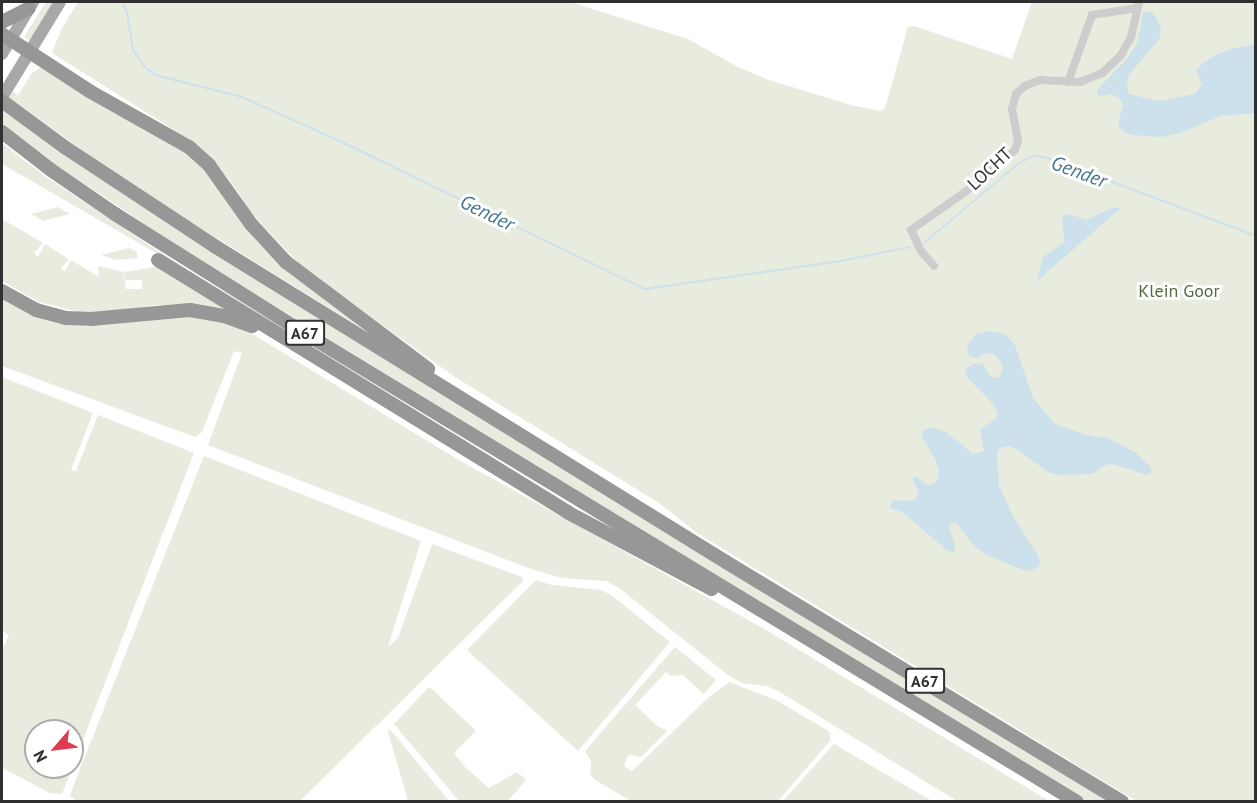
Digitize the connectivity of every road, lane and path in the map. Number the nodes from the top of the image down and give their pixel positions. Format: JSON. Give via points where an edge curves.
{"nodes":[{"id":1,"x":60,"y":2,"type":"edge"},
{"id":2,"x":31,"y":5,"type":"edge"},
{"id":3,"x":1138,"y":5,"type":"edge"},
{"id":4,"x":2,"y":22,"type":"edge"},
{"id":5,"x":6,"y":37,"type":"edge"},
{"id":6,"x":28,"y":53,"type":"junction"},
{"id":7,"x":2,"y":54,"type":"edge"},
{"id":8,"x":1068,"y":82,"type":"junction"},
{"id":9,"x":2,"y":97,"type":"edge"},
{"id":10,"x":2,"y":102,"type":"edge"},
{"id":11,"x":2,"y":132,"type":"edge"},
{"id":12,"x":158,"y":260,"type":"dead end"},
{"id":13,"x":934,"y":266,"type":"dead end"},
{"id":14,"x":2,"y":291,"type":"edge"},
{"id":15,"x":305,"y":351,"type":"junction"},
{"id":16,"x":464,"y":399,"type":"junction"},
{"id":17,"x":761,"y":610,"type":"junction"},
{"id":18,"x":1077,"y":801,"type":"edge"},
{"id":19,"x":1122,"y":801,"type":"edge"}],
"edges":[{"from":1,"to":6,"type":"main road"},
{"from":2,"to":4,"type":"highway"},
{"from":2,"to":5,"type":"main road"},
{"from":3,"to":8,"type":"street","name":"LOCHT","via":[[1131,37],[1112,66],[1095,78]]},
{"from":3,"to":8,"type":"street","name":"LOCHT","via":[[1092,15]]},
{"from":5,"to":6,"type":"highway","number":"A67"},
{"from":5,"to":7,"type":"main road"},
{"from":6,"to":9,"type":"main road"},
{"from":6,"to":16,"type":"highway","number":"A67","via":[[189,147],[209,165],[251,224],[286,262]]},
{"from":8,"to":13,"type":"street","name":"LOCHT","via":[[1040,80],[1024,86],[1016,94],[1012,109],[1017,140],[1014,150],[912,230],[921,251]]},
{"from":10,"to":16,"type":"highway","number":"A67","via":[[140,198]]},
{"from":11,"to":17,"type":"highway","number":"A67","via":[[153,238]]},
{"from":12,"to":15,"type":"highway","number":"A67"},
{"from":14,"to":15,"type":"highway","number":"A67","via":[[48,314],[77,320],[164,311],[211,313],[248,324]]},
{"from":15,"to":17,"type":"highway","number":"A67","via":[[567,512],[708,587]]},
{"from":16,"to":19,"type":"highway","number":"A67"},
{"from":17,"to":18,"type":"highway","number":"A67"}]}
